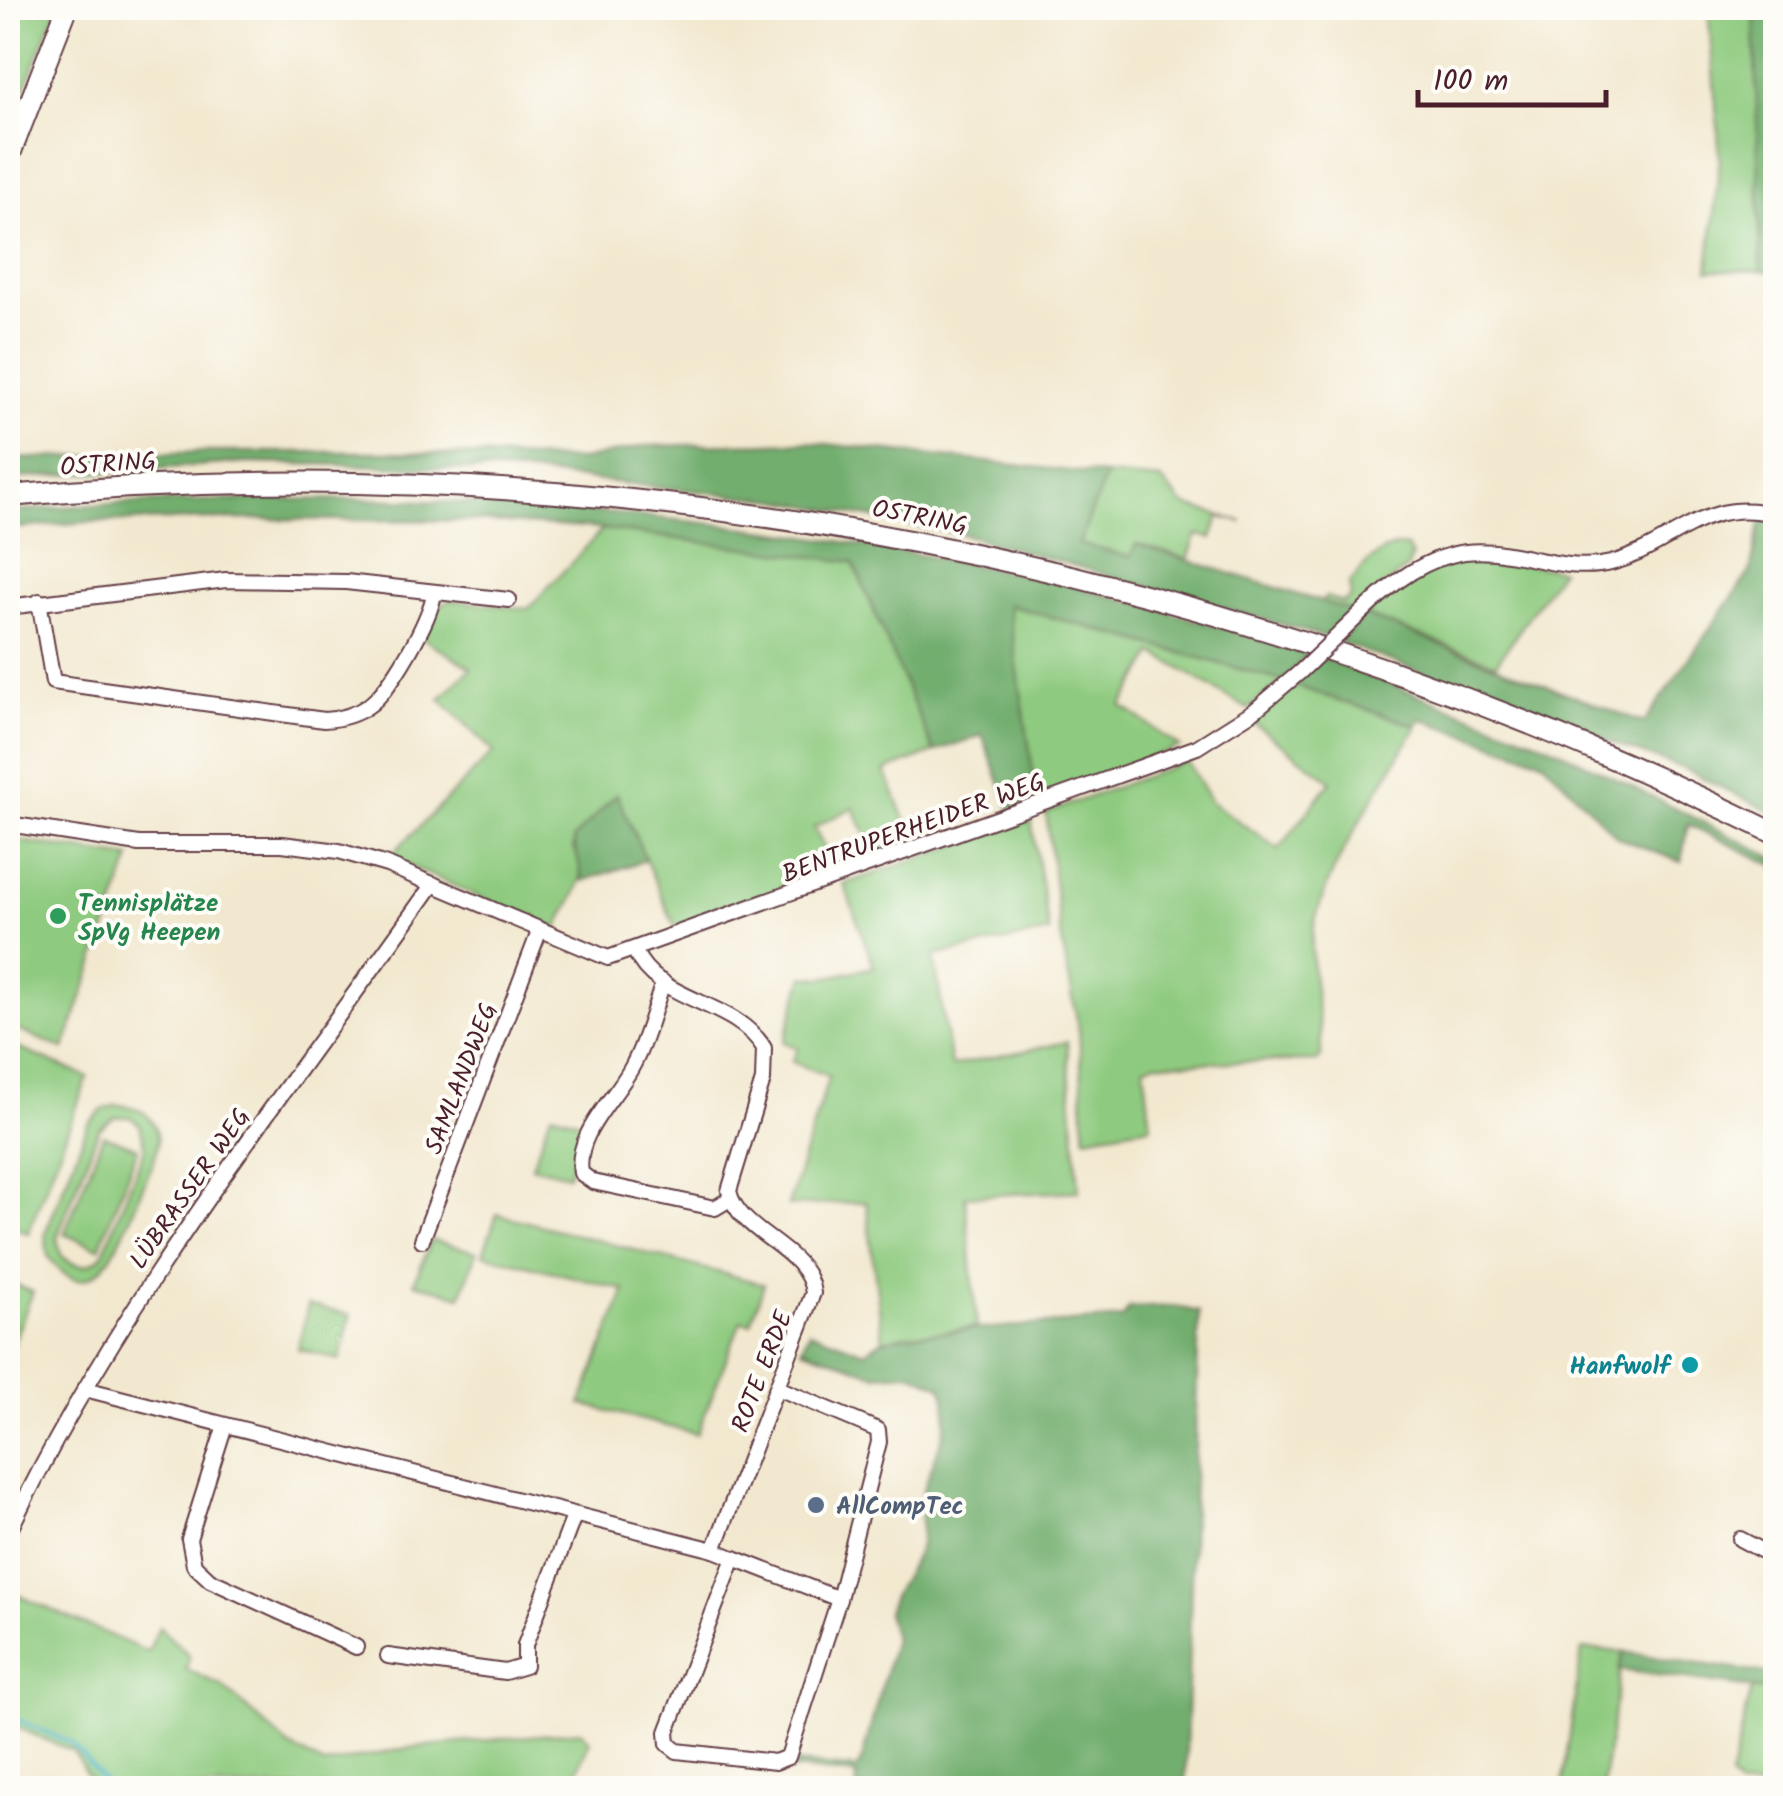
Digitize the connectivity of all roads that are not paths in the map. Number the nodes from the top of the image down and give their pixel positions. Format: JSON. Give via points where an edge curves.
{"nodes":[{"id":1,"x":68,"y":8,"type":"edge"},
{"id":2,"x":8,"y":159,"type":"edge"},
{"id":3,"x":8,"y":496,"type":"edge"},
{"id":4,"x":1776,"y":515,"type":"edge"},
{"id":5,"x":434,"y":593,"type":"junction"},
{"id":6,"x":509,"y":600,"type":"dead end"},
{"id":7,"x":38,"y":602,"type":"junction"},
{"id":8,"x":8,"y":607,"type":"edge"},
{"id":9,"x":8,"y":824,"type":"edge"},
{"id":10,"x":1776,"y":834,"type":"edge"},
{"id":11,"x":434,"y":884,"type":"junction"},
{"id":12,"x":540,"y":932,"type":"junction"},
{"id":13,"x":636,"y":951,"type":"junction"},
{"id":14,"x":664,"y":982,"type":"junction"},
{"id":15,"x":730,"y":1199,"type":"junction"},
{"id":16,"x":422,"y":1240,"type":"dead end"},
{"id":17,"x":778,"y":1388,"type":"junction"},
{"id":18,"x":85,"y":1389,"type":"junction"},
{"id":19,"x":225,"y":1426,"type":"junction"},
{"id":20,"x":574,"y":1516,"type":"junction"},
{"id":21,"x":8,"y":1534,"type":"edge"},
{"id":22,"x":1740,"y":1539,"type":"dead end"},
{"id":23,"x":714,"y":1550,"type":"junction"},
{"id":24,"x":734,"y":1558,"type":"junction"},
{"id":25,"x":1776,"y":1558,"type":"edge"},
{"id":26,"x":839,"y":1599,"type":"junction"},
{"id":27,"x":356,"y":1647,"type":"dead end"},
{"id":28,"x":388,"y":1656,"type":"dead end"}],
"edges":[{"from":1,"to":2,"type":"main road"},
{"from":3,"to":10,"type":"main road","name":"OSTRING","via":[[179,484],[445,484],[663,501],[838,525],[1080,576],[1358,657],[1592,748]]},
{"from":4,"to":13,"type":"street","name":"BENTRUPERHEIDER WEG","bridge":true,"via":[[1734,508],[1597,565],[1480,552],[1426,562],[1254,711],[1197,748]]},
{"from":5,"to":6,"type":"street"},
{"from":5,"to":7,"type":"street","via":[[346,582],[226,580]]},
{"from":5,"to":7,"type":"street","via":[[381,694],[360,711],[332,720],[53,682]]},
{"from":7,"to":8,"type":"street"},
{"from":9,"to":11,"type":"street","name":"BENTRUPERHEIDER WEG","via":[[139,844],[330,849]]},
{"from":11,"to":12,"type":"street","name":"BENTRUPERHEIDER WEG"},
{"from":11,"to":18,"type":"street","name":"LÜBRASSER WEG","via":[[163,1262]]},
{"from":12,"to":13,"type":"street","name":"BENTRUPERHEIDER WEG","via":[[600,958]]},
{"from":12,"to":16,"type":"street","name":"SAMLANDWEG"},
{"from":13,"to":14,"type":"street","via":[[644,970]]},
{"from":14,"to":15,"type":"street","via":[[749,1030],[764,1048],[763,1080]]},
{"from":14,"to":15,"type":"street","via":[[634,1063],[598,1115],[581,1157],[582,1174],[592,1182],[714,1208]]},
{"from":15,"to":17,"type":"street","name":"ROTE ERDE","via":[[812,1282],[812,1303]]},
{"from":17,"to":23,"type":"street","name":"ROTE ERDE"},
{"from":17,"to":26,"type":"street","via":[[878,1430]]},
{"from":18,"to":19,"type":"street"},
{"from":18,"to":21,"type":"street","name":"LÜBRASSER WEG"},
{"from":19,"to":20,"type":"street"},
{"from":19,"to":27,"type":"street","via":[[189,1540],[194,1564],[210,1580]]},
{"from":20,"to":23,"type":"street"},
{"from":20,"to":28,"type":"street","via":[[526,1645],[525,1666],[505,1672]]},
{"from":22,"to":25,"type":"street"},
{"from":23,"to":24,"type":"street"},
{"from":24,"to":26,"type":"street"},
{"from":24,"to":26,"type":"street","via":[[666,1732],[677,1751],[775,1762],[788,1757]]}]}
